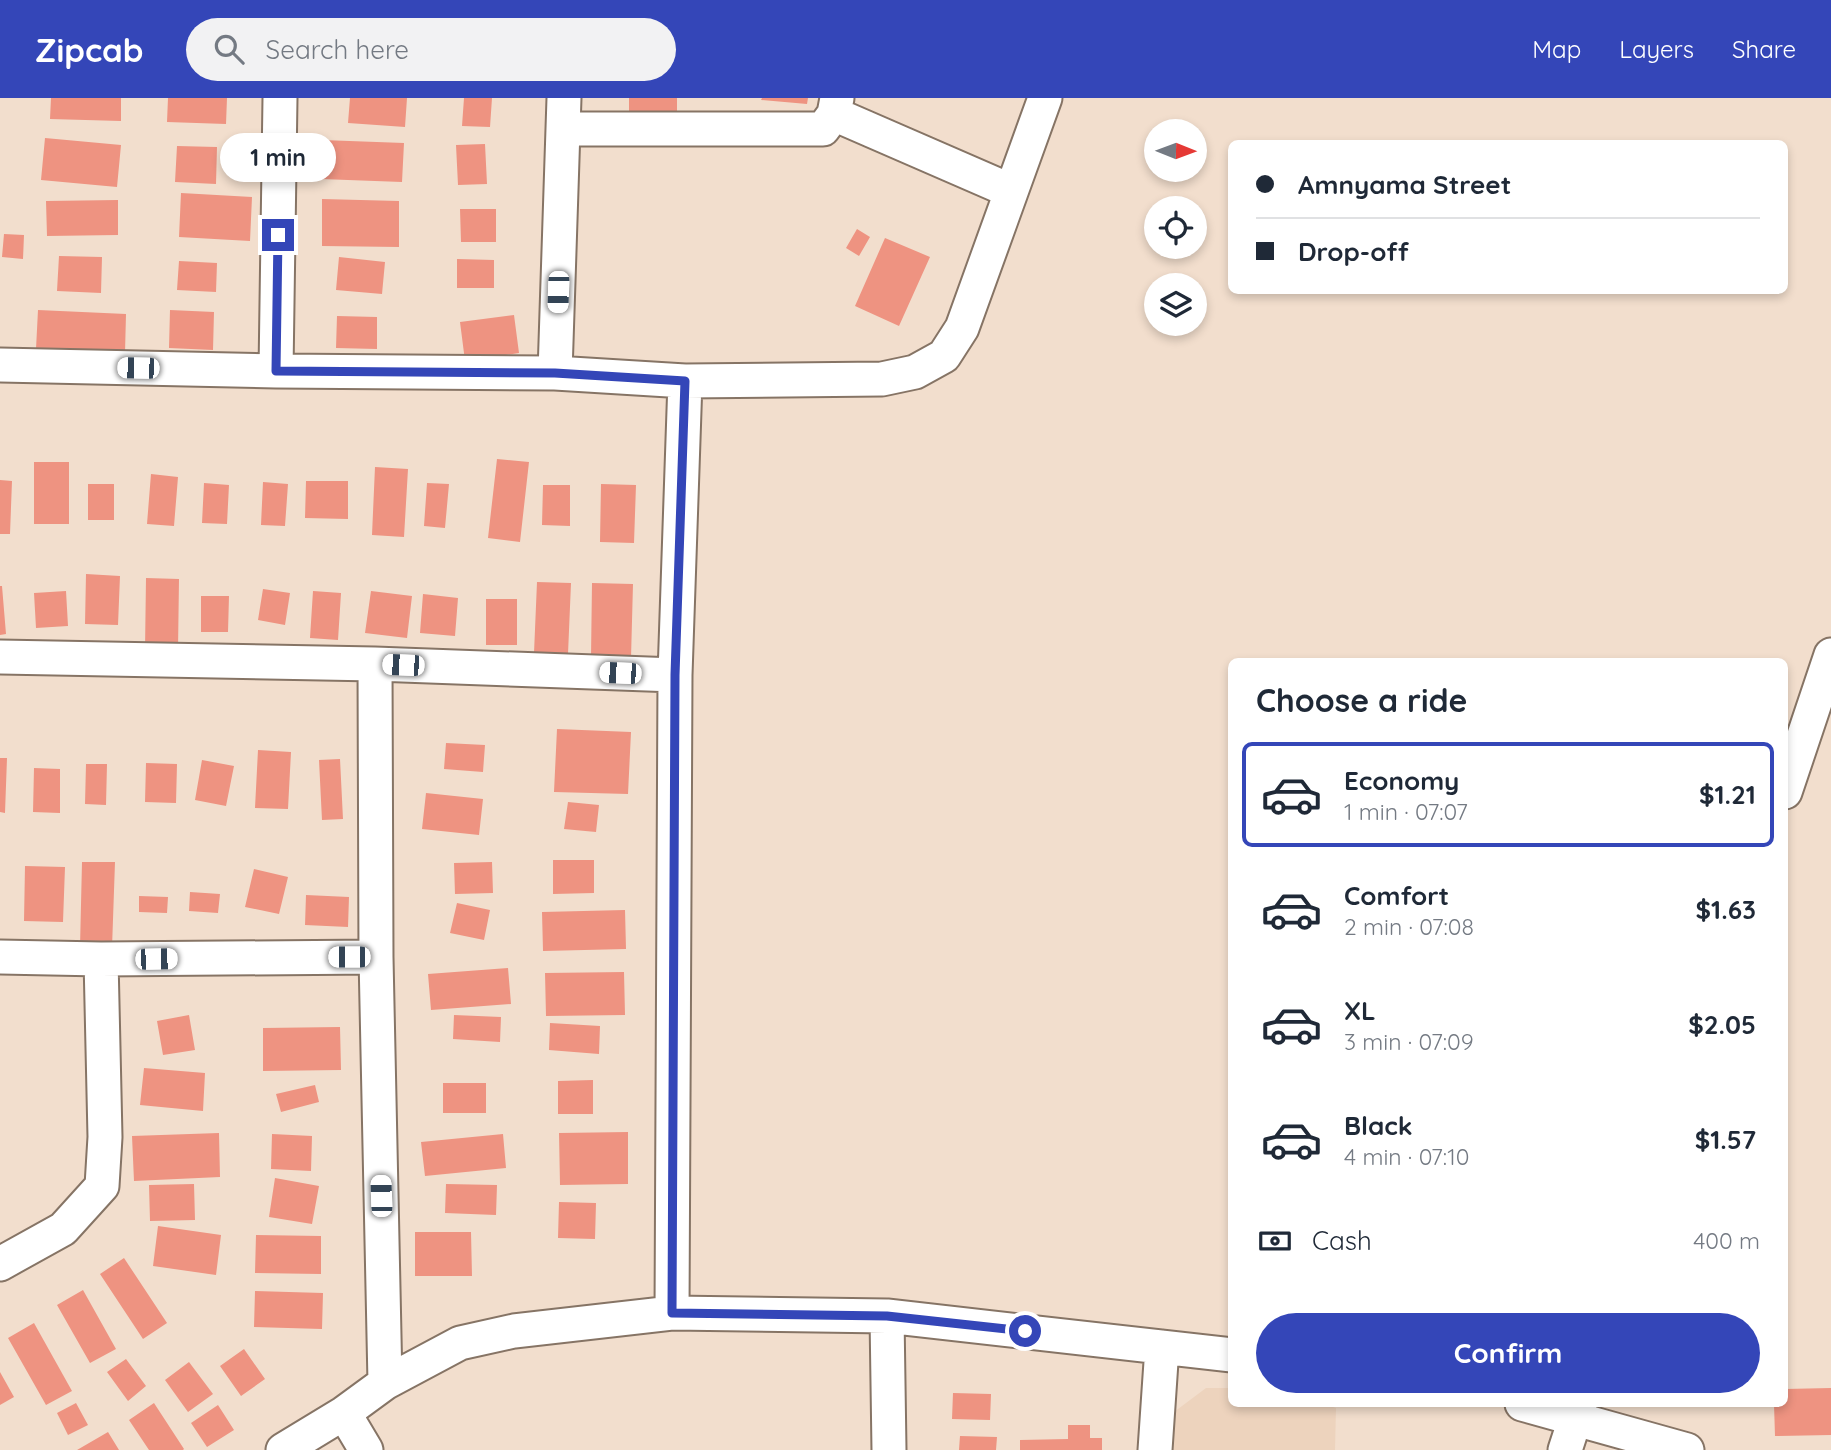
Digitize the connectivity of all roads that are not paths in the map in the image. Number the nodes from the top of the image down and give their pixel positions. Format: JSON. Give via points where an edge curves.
{"nodes":[{"id":1,"x":280,"y":98,"type":"edge"},
{"id":2,"x":1045,"y":98,"type":"edge"},
{"id":3,"x":836,"y":106,"type":"edge"},
{"id":4,"x":564,"y":114,"type":"edge"},
{"id":5,"x":1011,"y":191,"type":"junction"},
{"id":6,"x":0,"y":365,"type":"edge"},
{"id":7,"x":276,"y":371,"type":"junction"},
{"id":8,"x":555,"y":373,"type":"junction"},
{"id":9,"x":685,"y":381,"type":"junction"},
{"id":10,"x":1831,"y":655,"type":"edge"},
{"id":11,"x":0,"y":657,"type":"edge"},
{"id":12,"x":375,"y":664,"type":"junction"},
{"id":13,"x":675,"y":675,"type":"junction"},
{"id":14,"x":1788,"y":783,"type":"edge"},
{"id":15,"x":0,"y":957,"type":"edge"},
{"id":16,"x":376,"y":957,"type":"junction"},
{"id":17,"x":101,"y":960,"type":"junction"},
{"id":18,"x":0,"y":1264,"type":"edge"},
{"id":19,"x":672,"y":1313,"type":"junction"},
{"id":20,"x":887,"y":1316,"type":"junction"},
{"id":21,"x":1162,"y":1347,"type":"junction"},
{"id":22,"x":1228,"y":1355,"type":"edge"},
{"id":23,"x":385,"y":1383,"type":"junction"},
{"id":24,"x":1550,"y":1407,"type":"edge"},
{"id":25,"x":1578,"y":1410,"type":"edge"},
{"id":26,"x":344,"y":1413,"type":"junction"},
{"id":27,"x":283,"y":1450,"type":"edge"},
{"id":28,"x":366,"y":1450,"type":"edge"},
{"id":29,"x":889,"y":1450,"type":"edge"},
{"id":30,"x":1155,"y":1450,"type":"edge"},
{"id":31,"x":1565,"y":1450,"type":"edge"},
{"id":32,"x":1687,"y":1450,"type":"edge"}],
"edges":[{"from":1,"to":7,"type":"street"},
{"from":2,"to":5,"type":"street"},
{"from":3,"to":4,"type":"street","via":[[823,129]]},
{"from":3,"to":5,"type":"street"},
{"from":4,"to":8,"type":"street"},
{"from":5,"to":9,"type":"street","via":[[962,328],[944,356],[915,372],[882,379]]},
{"from":6,"to":7,"type":"street"},
{"from":7,"to":8,"type":"street"},
{"from":8,"to":9,"type":"street"},
{"from":9,"to":13,"type":"street"},
{"from":10,"to":14,"type":"street"},
{"from":11,"to":12,"type":"street"},
{"from":12,"to":13,"type":"street"},
{"from":12,"to":16,"type":"street"},
{"from":13,"to":19,"type":"street"},
{"from":15,"to":17,"type":"street"},
{"from":16,"to":17,"type":"street"},
{"from":16,"to":23,"type":"street"},
{"from":17,"to":18,"type":"street","via":[[102,1186],[63,1229]]},
{"from":19,"to":20,"type":"street"},
{"from":19,"to":23,"type":"street","via":[[514,1331],[460,1343]]},
{"from":20,"to":21,"type":"street"},
{"from":20,"to":29,"type":"street"},
{"from":21,"to":22,"type":"street"},
{"from":21,"to":30,"type":"street"},
{"from":23,"to":26,"type":"street"},
{"from":24,"to":25,"type":"street"},
{"from":25,"to":31,"type":"street"},
{"from":25,"to":32,"type":"street"},
{"from":26,"to":27,"type":"street"},
{"from":26,"to":28,"type":"street"}]}
